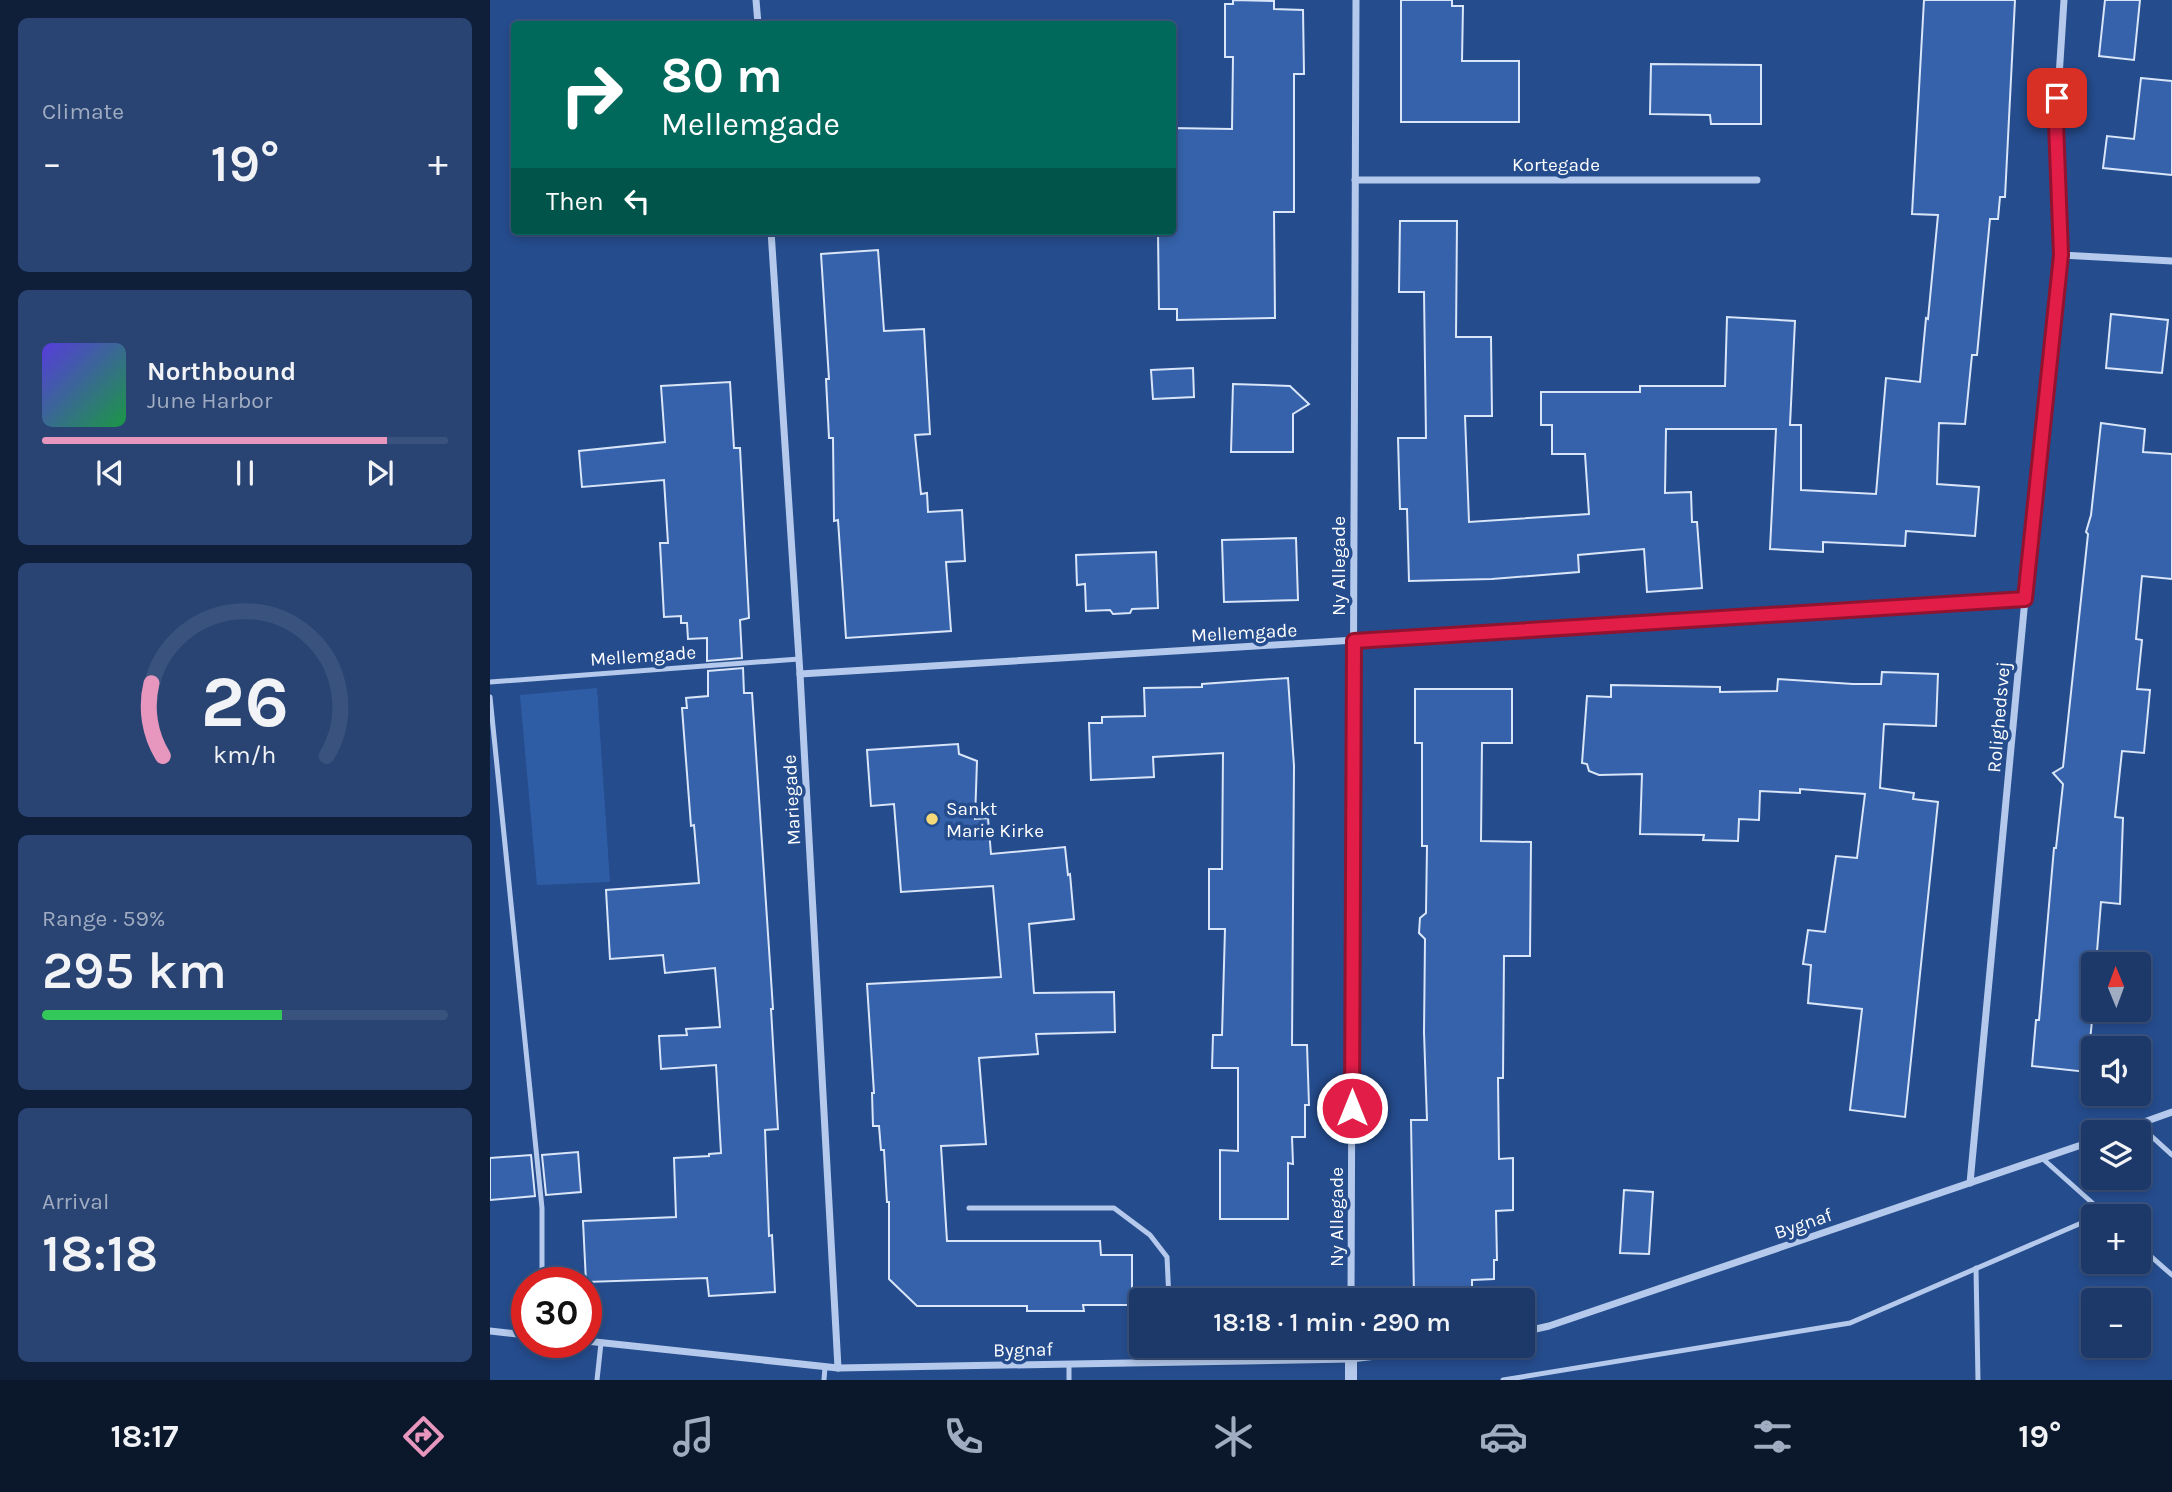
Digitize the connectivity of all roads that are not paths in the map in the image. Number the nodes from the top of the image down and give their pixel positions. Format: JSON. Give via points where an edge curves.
{"nodes":[{"id":1,"x":756,"y":0,"type":"edge"},
{"id":2,"x":1356,"y":0,"type":"edge"},
{"id":3,"x":2064,"y":0,"type":"edge"},
{"id":4,"x":758,"y":21,"type":"edge"},
{"id":5,"x":1356,"y":180,"type":"junction"},
{"id":6,"x":1757,"y":180,"type":"dead end"},
{"id":7,"x":771,"y":235,"type":"edge"},
{"id":8,"x":2061,"y":255,"type":"junction"},
{"id":9,"x":2172,"y":261,"type":"edge"},
{"id":10,"x":2025,"y":599,"type":"junction"},
{"id":11,"x":1354,"y":641,"type":"junction"},
{"id":12,"x":799,"y":659,"type":"junction"},
{"id":13,"x":800,"y":674,"type":"junction"},
{"id":14,"x":490,"y":682,"type":"edge"},
{"id":15,"x":490,"y":697,"type":"edge"},
{"id":16,"x":2172,"y":1112,"type":"edge"},
{"id":17,"x":2151,"y":1120,"type":"edge"},
{"id":18,"x":2151,"y":1136,"type":"edge"},
{"id":19,"x":2081,"y":1145,"type":"edge"},
{"id":20,"x":2172,"y":1155,"type":"edge"},
{"id":21,"x":2043,"y":1159,"type":"junction"},
{"id":22,"x":1970,"y":1182,"type":"junction"},
{"id":23,"x":2088,"y":1204,"type":"edge"},
{"id":24,"x":969,"y":1208,"type":"dead end"},
{"id":25,"x":2081,"y":1224,"type":"edge"},
{"id":26,"x":2151,"y":1256,"type":"edge"},
{"id":27,"x":542,"y":1267,"type":"edge"},
{"id":28,"x":1976,"y":1268,"type":"junction"},
{"id":29,"x":2172,"y":1275,"type":"edge"},
{"id":30,"x":1168,"y":1288,"type":"edge"},
{"id":31,"x":1351,"y":1288,"type":"edge"},
{"id":32,"x":1535,"y":1328,"type":"edge"},
{"id":33,"x":490,"y":1331,"type":"edge"},
{"id":34,"x":511,"y":1333,"type":"edge"},
{"id":35,"x":602,"y":1343,"type":"edge"},
{"id":36,"x":599,"y":1358,"type":"edge"},
{"id":37,"x":1170,"y":1358,"type":"edge"},
{"id":38,"x":1242,"y":1358,"type":"edge"},
{"id":39,"x":1351,"y":1358,"type":"edge"},
{"id":40,"x":1170,"y":1362,"type":"junction"},
{"id":41,"x":1069,"y":1364,"type":"junction"},
{"id":42,"x":825,"y":1367,"type":"junction"},
{"id":43,"x":838,"y":1368,"type":"junction"},
{"id":44,"x":597,"y":1380,"type":"edge"},
{"id":45,"x":824,"y":1380,"type":"edge"},
{"id":46,"x":1069,"y":1380,"type":"edge"},
{"id":47,"x":1351,"y":1380,"type":"edge"},
{"id":48,"x":1503,"y":1380,"type":"edge"},
{"id":49,"x":1978,"y":1380,"type":"edge"}],
"edges":[{"from":1,"to":4,"type":"street"},
{"from":2,"to":5,"type":"street","name":"Ny Allegade"},
{"from":3,"to":8,"type":"street","name":"Rolighedsvej","via":[[2056,123]]},
{"from":5,"to":6,"type":"street","name":"Kortegade"},
{"from":5,"to":11,"type":"street","name":"Ny Allegade"},
{"from":7,"to":12,"type":"street","name":"Mariegade"},
{"from":8,"to":9,"type":"street"},
{"from":8,"to":10,"type":"street","name":"Rolighedsvej"},
{"from":10,"to":11,"type":"street","name":"Mellemgade"},
{"from":10,"to":22,"type":"street","name":"Rolighedsvej"},
{"from":11,"to":13,"type":"street","name":"Mellemgade"},
{"from":11,"to":31,"type":"street","name":"Ny Allegade"},
{"from":12,"to":13,"type":"street","name":"Mariegade"},
{"from":12,"to":14,"type":"lane","name":"Mellemgade"},
{"from":13,"to":43,"type":"street","name":"Mariegade"},
{"from":15,"to":27,"type":"lane","via":[[542,1208]]},
{"from":16,"to":17,"type":"street"},
{"from":18,"to":20,"type":"lane"},
{"from":19,"to":21,"type":"street","name":"Bygnaf"},
{"from":21,"to":22,"type":"street","name":"Bygnaf"},
{"from":21,"to":23,"type":"lane"},
{"from":22,"to":32,"type":"street","name":"Bygnaf"},
{"from":24,"to":30,"type":"lane","via":[[1114,1208],[1150,1235],[1167,1257]]},
{"from":25,"to":28,"type":"lane"},
{"from":26,"to":29,"type":"lane"},
{"from":28,"to":48,"type":"lane","via":[[1850,1323]]},
{"from":28,"to":49,"type":"lane"},
{"from":33,"to":34,"type":"street"},
{"from":35,"to":42,"type":"street","name":"Bygnaf"},
{"from":36,"to":44,"type":"lane"},
{"from":37,"to":40,"type":"lane"},
{"from":38,"to":40,"type":"street","name":"Bygnaf"},
{"from":39,"to":47,"type":"street"},
{"from":40,"to":41,"type":"street","name":"Bygnaf"},
{"from":41,"to":43,"type":"street","name":"Bygnaf"},
{"from":41,"to":46,"type":"lane"},
{"from":42,"to":43,"type":"street","name":"Bygnaf"},
{"from":42,"to":45,"type":"lane"}]}
